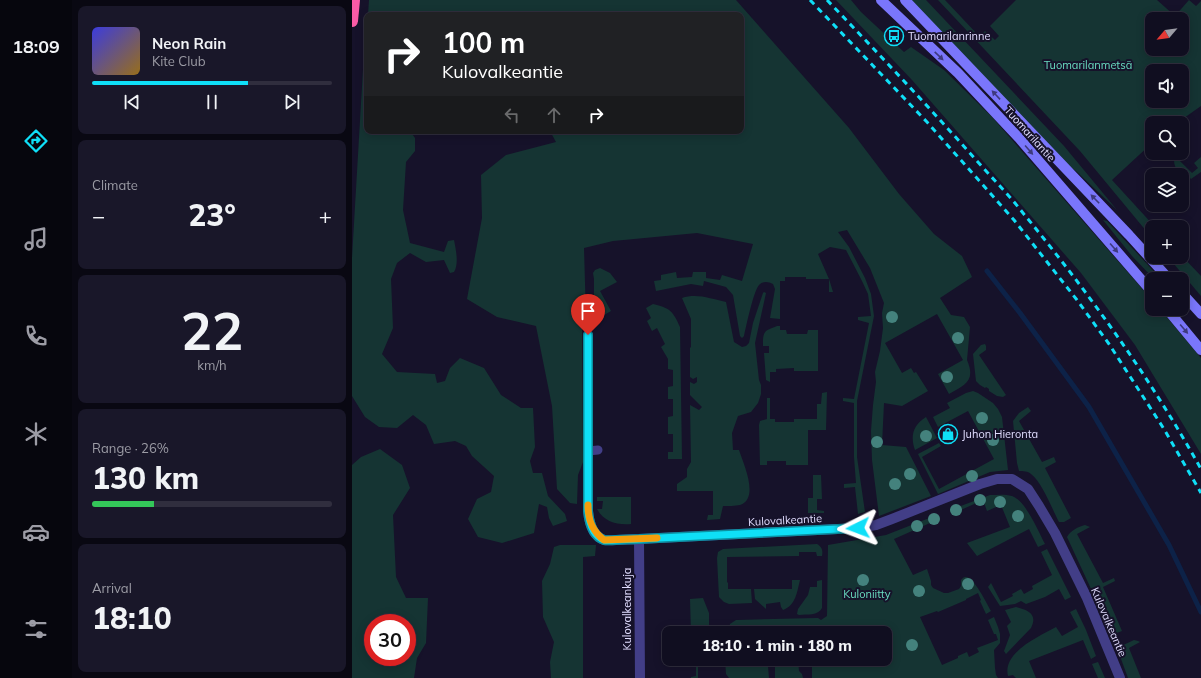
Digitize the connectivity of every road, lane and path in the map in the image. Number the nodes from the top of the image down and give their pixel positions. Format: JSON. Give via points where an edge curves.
{"nodes":[{"id":1,"x":354,"y":0,"type":"edge"},
{"id":2,"x":881,"y":0,"type":"edge"},
{"id":3,"x":905,"y":0,"type":"edge"},
{"id":4,"x":352,"y":21,"type":"edge"},
{"id":5,"x":1163,"y":272,"type":"edge"},
{"id":6,"x":1145,"y":284,"type":"edge"},
{"id":7,"x":1189,"y":301,"type":"edge"},
{"id":8,"x":1201,"y":314,"type":"edge"},
{"id":9,"x":1173,"y":316,"type":"edge"},
{"id":10,"x":588,"y":335,"type":"dead end"},
{"id":11,"x":1201,"y":350,"type":"edge"},
{"id":12,"x":598,"y":450,"type":"dead end"},
{"id":13,"x":588,"y":451,"type":"junction"},
{"id":14,"x":639,"y":539,"type":"junction"},
{"id":15,"x":640,"y":678,"type":"edge"},
{"id":16,"x":1120,"y":678,"type":"edge"}],
"edges":[{"from":1,"to":4,"type":"highway"},
{"from":2,"to":6,"type":"main road","name":"Tuomarilantie","one_way":true,"via":[[958,74],[1019,138]]},
{"from":5,"to":3,"type":"main road","name":"Tuomarilantie","one_way":true},
{"from":7,"to":8,"type":"main road"},
{"from":9,"to":11,"type":"main road","one_way":true},
{"from":10,"to":13,"type":"street","name":"Kulovalkeantie"},
{"from":12,"to":13,"type":"lane"},
{"from":13,"to":14,"type":"street","name":"Kulovalkeantie","via":[[588,511],[593,530],[604,540]]},
{"from":14,"to":15,"type":"street","name":"Kulovalkeankuja"},
{"from":14,"to":16,"type":"street","name":"Kulovalkeantie","via":[[858,528],[876,525],[980,484],[997,479],[1012,479],[1028,489],[1055,533]]}]}
